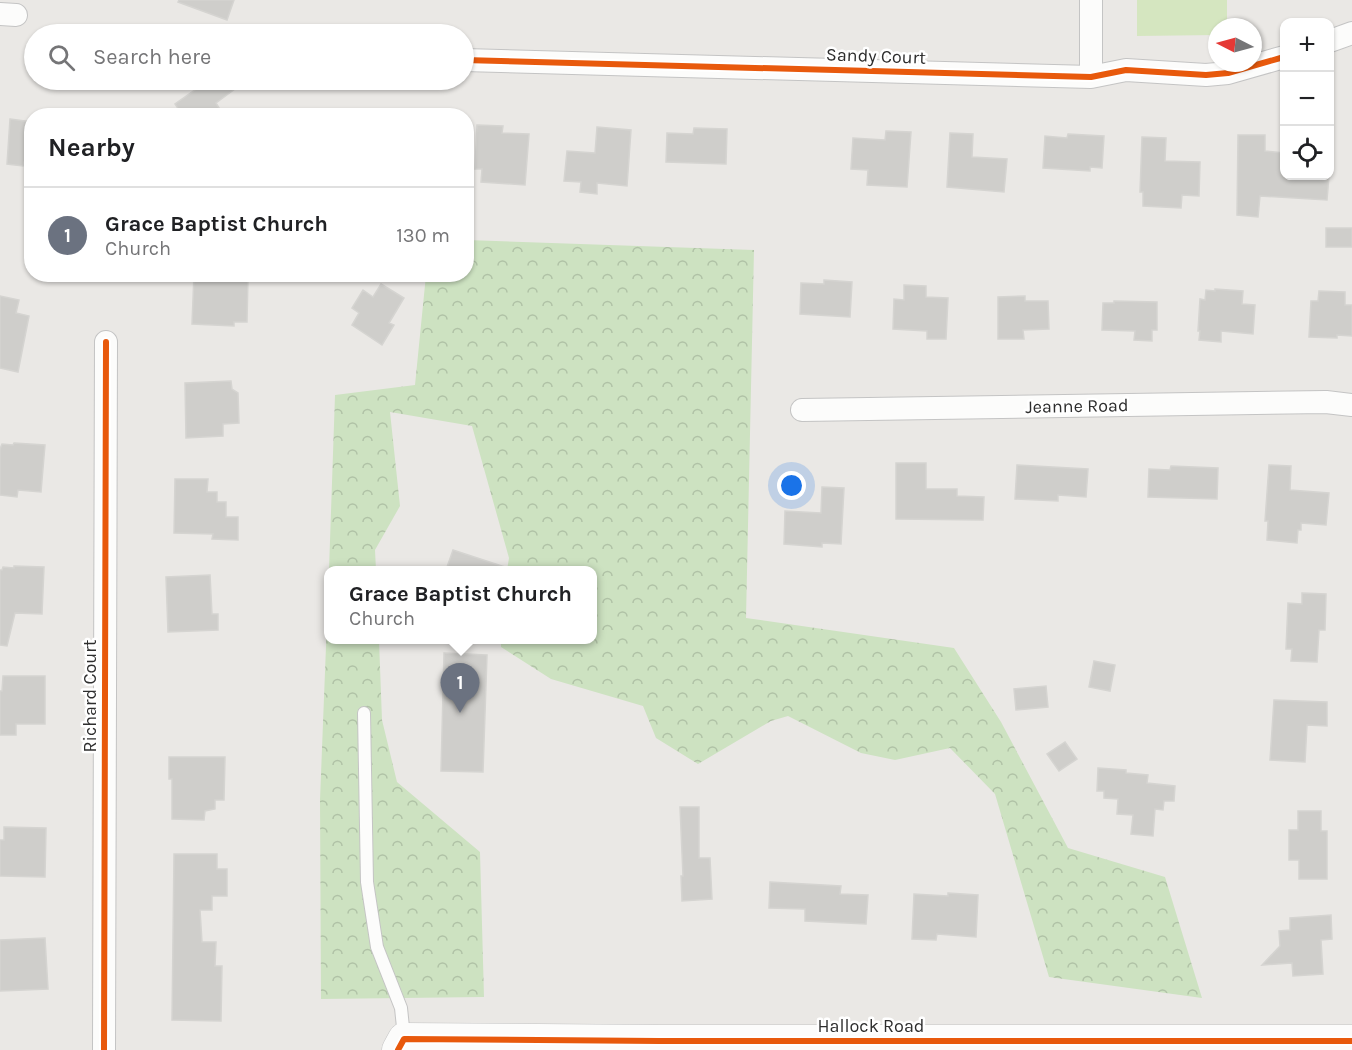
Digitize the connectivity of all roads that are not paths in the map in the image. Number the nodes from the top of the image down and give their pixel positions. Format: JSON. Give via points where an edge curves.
{"nodes":[{"id":1,"x":1092,"y":0,"type":"edge"},
{"id":2,"x":1352,"y":33,"type":"edge"},
{"id":3,"x":1334,"y":39,"type":"edge"},
{"id":4,"x":1280,"y":58,"type":"edge"},
{"id":5,"x":474,"y":60,"type":"edge"},
{"id":6,"x":1091,"y":77,"type":"junction"},
{"id":7,"x":106,"y":342,"type":"dead end"},
{"id":8,"x":1352,"y":405,"type":"edge"},
{"id":9,"x":801,"y":410,"type":"dead end"},
{"id":10,"x":364,"y":713,"type":"dead end"},
{"id":11,"x":1352,"y":1041,"type":"edge"},
{"id":12,"x":401,"y":1044,"type":"edge"},
{"id":13,"x":104,"y":1050,"type":"edge"}],
"edges":[{"from":1,"to":6,"type":"street"},
{"from":2,"to":3,"type":"street"},
{"from":4,"to":6,"type":"street","name":"Sandy Court","via":[[1228,73],[1126,70]]},
{"from":5,"to":6,"type":"street","name":"Sandy Court"},
{"from":7,"to":13,"type":"street","name":"Richard Court"},
{"from":8,"to":9,"type":"street","name":"Jeanne Road","via":[[1326,402]]},
{"from":10,"to":12,"type":"lane","via":[[367,882],[376,947],[401,1008]]},
{"from":11,"to":12,"type":"street","name":"Hallock Road"}]}
